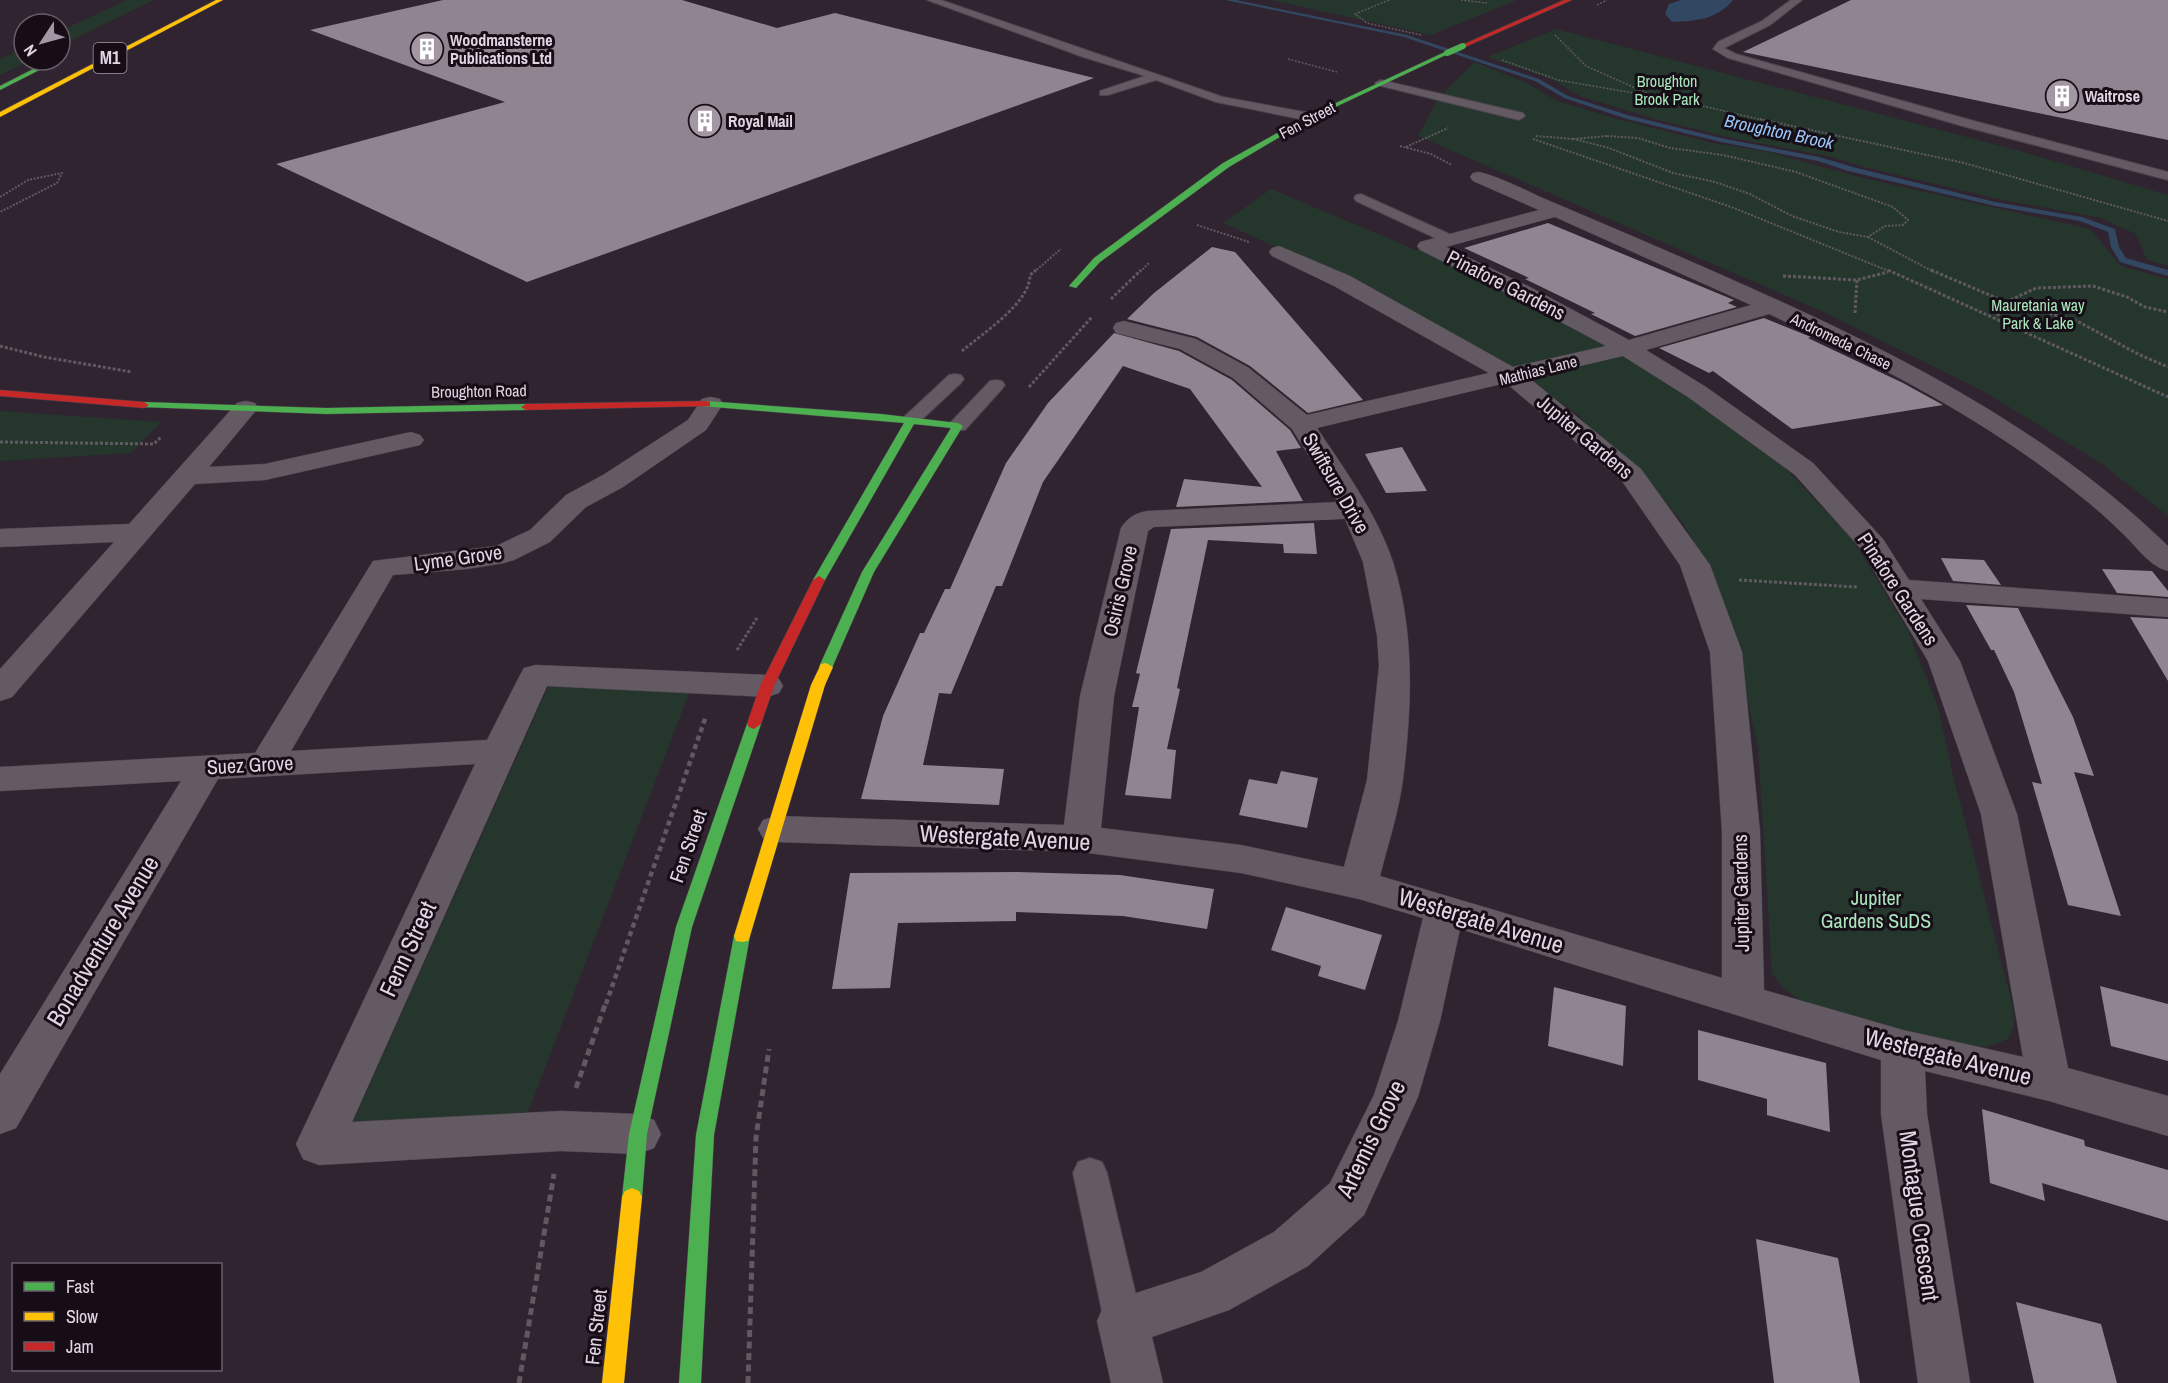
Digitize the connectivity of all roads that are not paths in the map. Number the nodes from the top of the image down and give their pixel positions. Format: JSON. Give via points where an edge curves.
{"nodes":[{"id":1,"x":220,"y":0,"type":"edge"},
{"id":2,"x":932,"y":0,"type":"edge"},
{"id":3,"x":1569,"y":0,"type":"edge"},
{"id":4,"x":1797,"y":0,"type":"edge"},
{"id":5,"x":970,"y":14,"type":"junction"},
{"id":6,"x":952,"y":18,"type":"dead end"},
{"id":7,"x":32,"y":72,"type":"edge"},
{"id":8,"x":1156,"y":76,"type":"junction"},
{"id":9,"x":1381,"y":83,"type":"junction"},
{"id":10,"x":0,"y":88,"type":"edge"},
{"id":11,"x":1104,"y":93,"type":"dead end"},
{"id":12,"x":0,"y":115,"type":"edge"},
{"id":13,"x":1519,"y":116,"type":"dead end"},
{"id":14,"x":1310,"y":117,"type":"junction"},
{"id":15,"x":2168,"y":176,"type":"edge"},
{"id":16,"x":1479,"y":177,"type":"road end"},
{"id":17,"x":1361,"y":198,"type":"dead end"},
{"id":18,"x":1557,"y":211,"type":"junction"},
{"id":19,"x":1439,"y":243,"type":"junction"},
{"id":20,"x":1279,"y":252,"type":"road end"},
{"id":21,"x":1073,"y":286,"type":"dead end"},
{"id":22,"x":1771,"y":306,"type":"junction"},
{"id":23,"x":1124,"y":328,"type":"dead end"},
{"id":24,"x":1627,"y":348,"type":"junction"},
{"id":25,"x":1513,"y":376,"type":"junction"},
{"id":26,"x":954,"y":380,"type":"road end"},
{"id":27,"x":996,"y":385,"type":"dead end"},
{"id":28,"x":0,"y":393,"type":"edge"},
{"id":29,"x":711,"y":404,"type":"junction"},
{"id":30,"x":246,"y":408,"type":"junction"},
{"id":31,"x":911,"y":420,"type":"junction"},
{"id":32,"x":1302,"y":424,"type":"junction"},
{"id":33,"x":958,"y":426,"type":"junction"},
{"id":34,"x":411,"y":441,"type":"dead end"},
{"id":35,"x":187,"y":476,"type":"junction"},
{"id":36,"x":1354,"y":510,"type":"junction"},
{"id":37,"x":138,"y":532,"type":"junction"},
{"id":38,"x":0,"y":538,"type":"edge"},
{"id":39,"x":2168,"y":562,"type":"edge"},
{"id":40,"x":1900,"y":588,"type":"junction"},
{"id":41,"x":2168,"y":608,"type":"edge"},
{"id":42,"x":767,"y":686,"type":"junction"},
{"id":43,"x":0,"y":690,"type":"edge"},
{"id":44,"x":499,"y":751,"type":"junction"},
{"id":45,"x":266,"y":764,"type":"junction"},
{"id":46,"x":207,"y":767,"type":"junction"},
{"id":47,"x":0,"y":778,"type":"edge"},
{"id":48,"x":777,"y":829,"type":"junction"},
{"id":49,"x":1081,"y":839,"type":"junction"},
{"id":50,"x":1359,"y":885,"type":"junction"},
{"id":51,"x":1445,"y":909,"type":"junction"},
{"id":52,"x":1743,"y":1001,"type":"junction"},
{"id":53,"x":1903,"y":1048,"type":"junction"},
{"id":54,"x":2049,"y":1082,"type":"junction"},
{"id":55,"x":0,"y":1114,"type":"edge"},
{"id":56,"x":2168,"y":1116,"type":"edge"},
{"id":57,"x":638,"y":1134,"type":"junction"},
{"id":58,"x":1090,"y":1173,"type":"dead end"},
{"id":59,"x":1123,"y":1321,"type":"junction"},
{"id":60,"x":613,"y":1383,"type":"edge"},
{"id":61,"x":690,"y":1383,"type":"edge"},
{"id":62,"x":1137,"y":1383,"type":"edge"},
{"id":63,"x":1944,"y":1383,"type":"edge"}],
"edges":[{"from":1,"to":12,"type":"main road","number":"M1"},
{"from":2,"to":5,"type":"lane"},
{"from":3,"to":9,"type":"main road","name":"Fen Street","bridge":true},
{"from":4,"to":15,"type":"lane","via":[[1766,23],[1718,49],[1947,118]]},
{"from":5,"to":6,"type":"lane"},
{"from":5,"to":8,"type":"lane"},
{"from":7,"to":10,"type":"main road"},
{"from":8,"to":11,"type":"lane"},
{"from":8,"to":14,"type":"lane","via":[[1220,100]]},
{"from":9,"to":13,"type":"lane"},
{"from":9,"to":14,"type":"main road","name":"Fen Street"},
{"from":14,"to":21,"type":"main road","name":"Fen Street","via":[[1226,165],[1097,260]]},
{"from":16,"to":18,"type":"street","name":"Andromeda Chase"},
{"from":17,"to":19,"type":"lane"},
{"from":18,"to":19,"type":"street"},
{"from":18,"to":22,"type":"street","name":"Andromeda Chase"},
{"from":19,"to":24,"type":"street","name":"Pinafore Gardens"},
{"from":20,"to":25,"type":"street","name":"Jupiter Gardens","via":[[1342,281]]},
{"from":22,"to":24,"type":"street","name":"Mathias Lane"},
{"from":22,"to":39,"type":"street","name":"Andromeda Chase","via":[[1869,353],[1986,417],[2078,480]]},
{"from":23,"to":32,"type":"street","name":"Swiftsure Drive","via":[[1188,344],[1241,373]]},
{"from":24,"to":25,"type":"street","name":"Mathias Lane"},
{"from":24,"to":40,"type":"street","name":"Pinafore Gardens","via":[[1697,392],[1804,469],[1873,545]]},
{"from":25,"to":32,"type":"street","name":"Mathias Lane"},
{"from":25,"to":52,"type":"street","name":"Jupiter Gardens","via":[[1632,475],[1695,565],[1726,652],[1741,832]]},
{"from":26,"to":31,"type":"lane","name":"Fen Street"},
{"from":27,"to":33,"type":"lane"},
{"from":28,"to":30,"type":"main road","name":"Broughton Road","via":[[118,404]]},
{"from":29,"to":30,"type":"main road","name":"Broughton Road","via":[[326,411]]},
{"from":29,"to":31,"type":"main road","name":"Broughton Road"},
{"from":29,"to":45,"type":"street","name":"Lyme Grove","via":[[697,425],[614,481],[576,501],[540,536],[504,554],[383,567]]},
{"from":30,"to":35,"type":"street"},
{"from":31,"to":33,"type":"main road","name":"Broughton Road"},
{"from":31,"to":42,"type":"main road","name":"Fen Street","via":[[825,569]]},
{"from":32,"to":36,"type":"street","name":"Swiftsure Drive"},
{"from":33,"to":48,"type":"main road","via":[[868,572],[818,685]]},
{"from":34,"to":35,"type":"street","via":[[266,472]]},
{"from":35,"to":37,"type":"street"},
{"from":36,"to":49,"type":"street","name":"Osiris Grove","via":[[1147,519],[1135,528],[1097,696]]},
{"from":36,"to":50,"type":"street","name":"Swiftsure Drive","via":[[1378,562],[1393,635],[1395,666],[1385,780]]},
{"from":37,"to":38,"type":"street"},
{"from":37,"to":43,"type":"street"},
{"from":40,"to":41,"type":"street"},
{"from":40,"to":54,"type":"street","name":"Pinafore Gardens","via":[[1944,662],[1999,814]]},
{"from":42,"to":44,"type":"street","name":"Fenn Street","via":[[536,675]]},
{"from":42,"to":57,"type":"main road","name":"Fen Street","via":[[684,927]]},
{"from":44,"to":45,"type":"street","name":"Suez Grove"},
{"from":44,"to":57,"type":"street","name":"Fenn Street","via":[[319,1144],[561,1131]]},
{"from":45,"to":46,"type":"street","name":"Suez Grove"},
{"from":46,"to":47,"type":"street","name":"Suez Grove"},
{"from":46,"to":55,"type":"street","name":"Bonadventure Avenue"},
{"from":48,"to":49,"type":"street","name":"Westergate Avenue"},
{"from":48,"to":61,"type":"main road","via":[[742,934],[705,1135]]},
{"from":49,"to":50,"type":"street","name":"Westergate Avenue","via":[[1241,859]]},
{"from":50,"to":51,"type":"street","name":"Westergate Avenue"},
{"from":51,"to":52,"type":"street","name":"Westergate Avenue"},
{"from":51,"to":59,"type":"street","name":"Artemis Grove","via":[[1419,1021],[1395,1098],[1347,1199],[1291,1249],[1211,1293]]},
{"from":52,"to":53,"type":"street","name":"Westergate Avenue"},
{"from":53,"to":54,"type":"street","name":"Westergate Avenue"},
{"from":53,"to":63,"type":"street","name":"Montague Crescent","via":[[1904,1114]]},
{"from":54,"to":56,"type":"street","name":"Westergate Avenue"},
{"from":57,"to":60,"type":"main road","name":"Fen Street"},
{"from":58,"to":59,"type":"lane"},
{"from":59,"to":62,"type":"street"}]}
